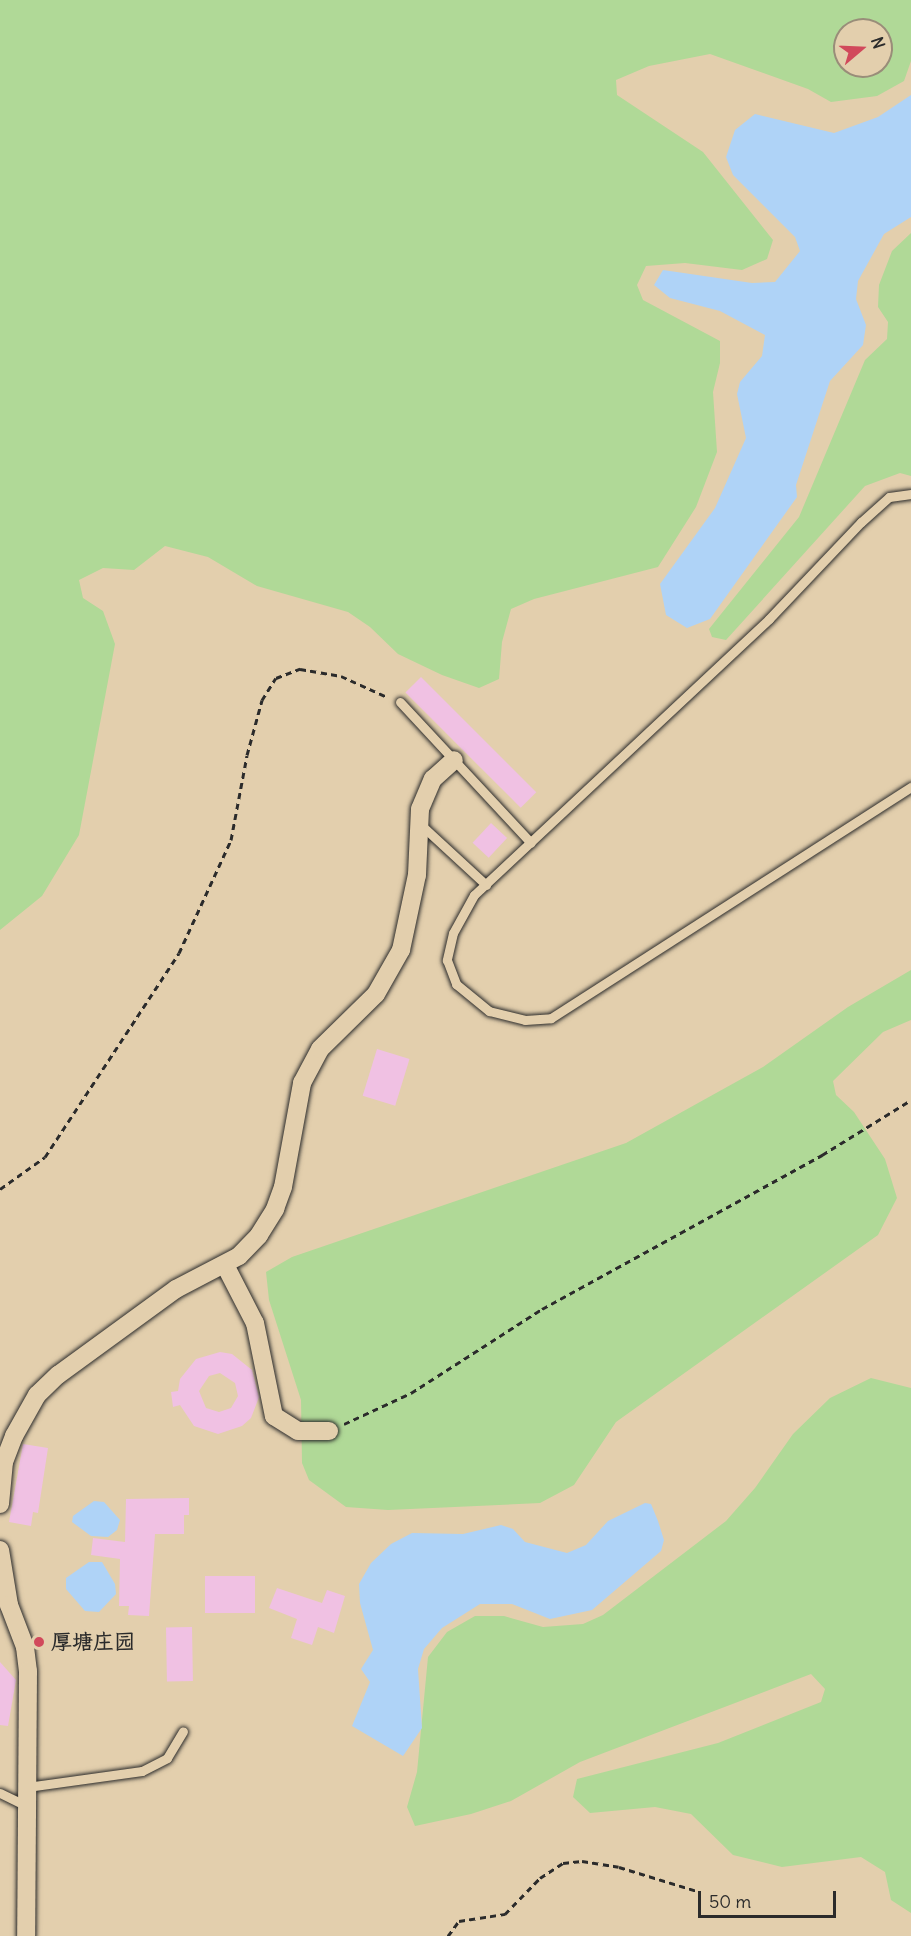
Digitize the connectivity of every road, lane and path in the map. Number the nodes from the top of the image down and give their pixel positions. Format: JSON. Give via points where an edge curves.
{"nodes":[{"id":1,"x":911,"y":494,"type":"edge"},
{"id":2,"x":400,"y":702,"type":"joint"},
{"id":3,"x":454,"y":760,"type":"junction"},
{"id":4,"x":911,"y":787,"type":"edge"},
{"id":5,"x":420,"y":824,"type":"junction"},
{"id":6,"x":531,"y":843,"type":"junction"},
{"id":7,"x":486,"y":885,"type":"junction"},
{"id":8,"x":911,"y":1100,"type":"edge"},
{"id":9,"x":0,"y":1189,"type":"edge"},
{"id":10,"x":225,"y":1265,"type":"junction"},
{"id":11,"x":329,"y":1431,"type":"joint"},
{"id":12,"x":0,"y":1504,"type":"edge"},
{"id":13,"x":0,"y":1550,"type":"edge"},
{"id":14,"x":1,"y":1572,"type":"edge"},
{"id":15,"x":183,"y":1731,"type":"dead end"},
{"id":16,"x":27,"y":1787,"type":"junction"},
{"id":17,"x":0,"y":1793,"type":"edge"},
{"id":18,"x":27,"y":1806,"type":"junction"},
{"id":19,"x":697,"y":1891,"type":"dead end"},
{"id":20,"x":26,"y":1936,"type":"edge"},
{"id":21,"x":448,"y":1936,"type":"edge"}],
"edges":[{"from":1,"to":6,"type":"lane","via":[[889,497],[861,522],[769,619]]},
{"from":2,"to":3,"type":"lane"},
{"from":2,"to":9,"type":"path","via":[[341,676],[300,669],[276,678],[262,700],[231,840],[179,953],[45,1156]]},
{"from":3,"to":5,"type":"street","via":[[426,791]]},
{"from":3,"to":6,"type":"lane"},
{"from":4,"to":7,"type":"lane","via":[[551,1018],[525,1020],[489,1011],[456,984],[447,960],[453,933],[474,896]]},
{"from":5,"to":7,"type":"lane"},
{"from":5,"to":10,"type":"street","via":[[417,875],[402,950],[376,994],[320,1049],[302,1083],[275,1209],[259,1235]]},
{"from":6,"to":7,"type":"lane"},
{"from":8,"to":11,"type":"path","via":[[822,1155],[542,1309],[411,1393]]},
{"from":10,"to":11,"type":"street","via":[[255,1323],[274,1416],[298,1431]]},
{"from":10,"to":12,"type":"street","via":[[176,1289],[37,1395],[4,1462]]},
{"from":13,"to":14,"type":"street"},
{"from":14,"to":16,"type":"street","via":[[28,1671]]},
{"from":15,"to":16,"type":"lane","via":[[167,1758],[142,1771]]},
{"from":16,"to":18,"type":"street"},
{"from":17,"to":18,"type":"lane"},
{"from":18,"to":20,"type":"street"},
{"from":19,"to":21,"type":"path","via":[[619,1867],[563,1863],[540,1878],[505,1914],[459,1921]]}]}
